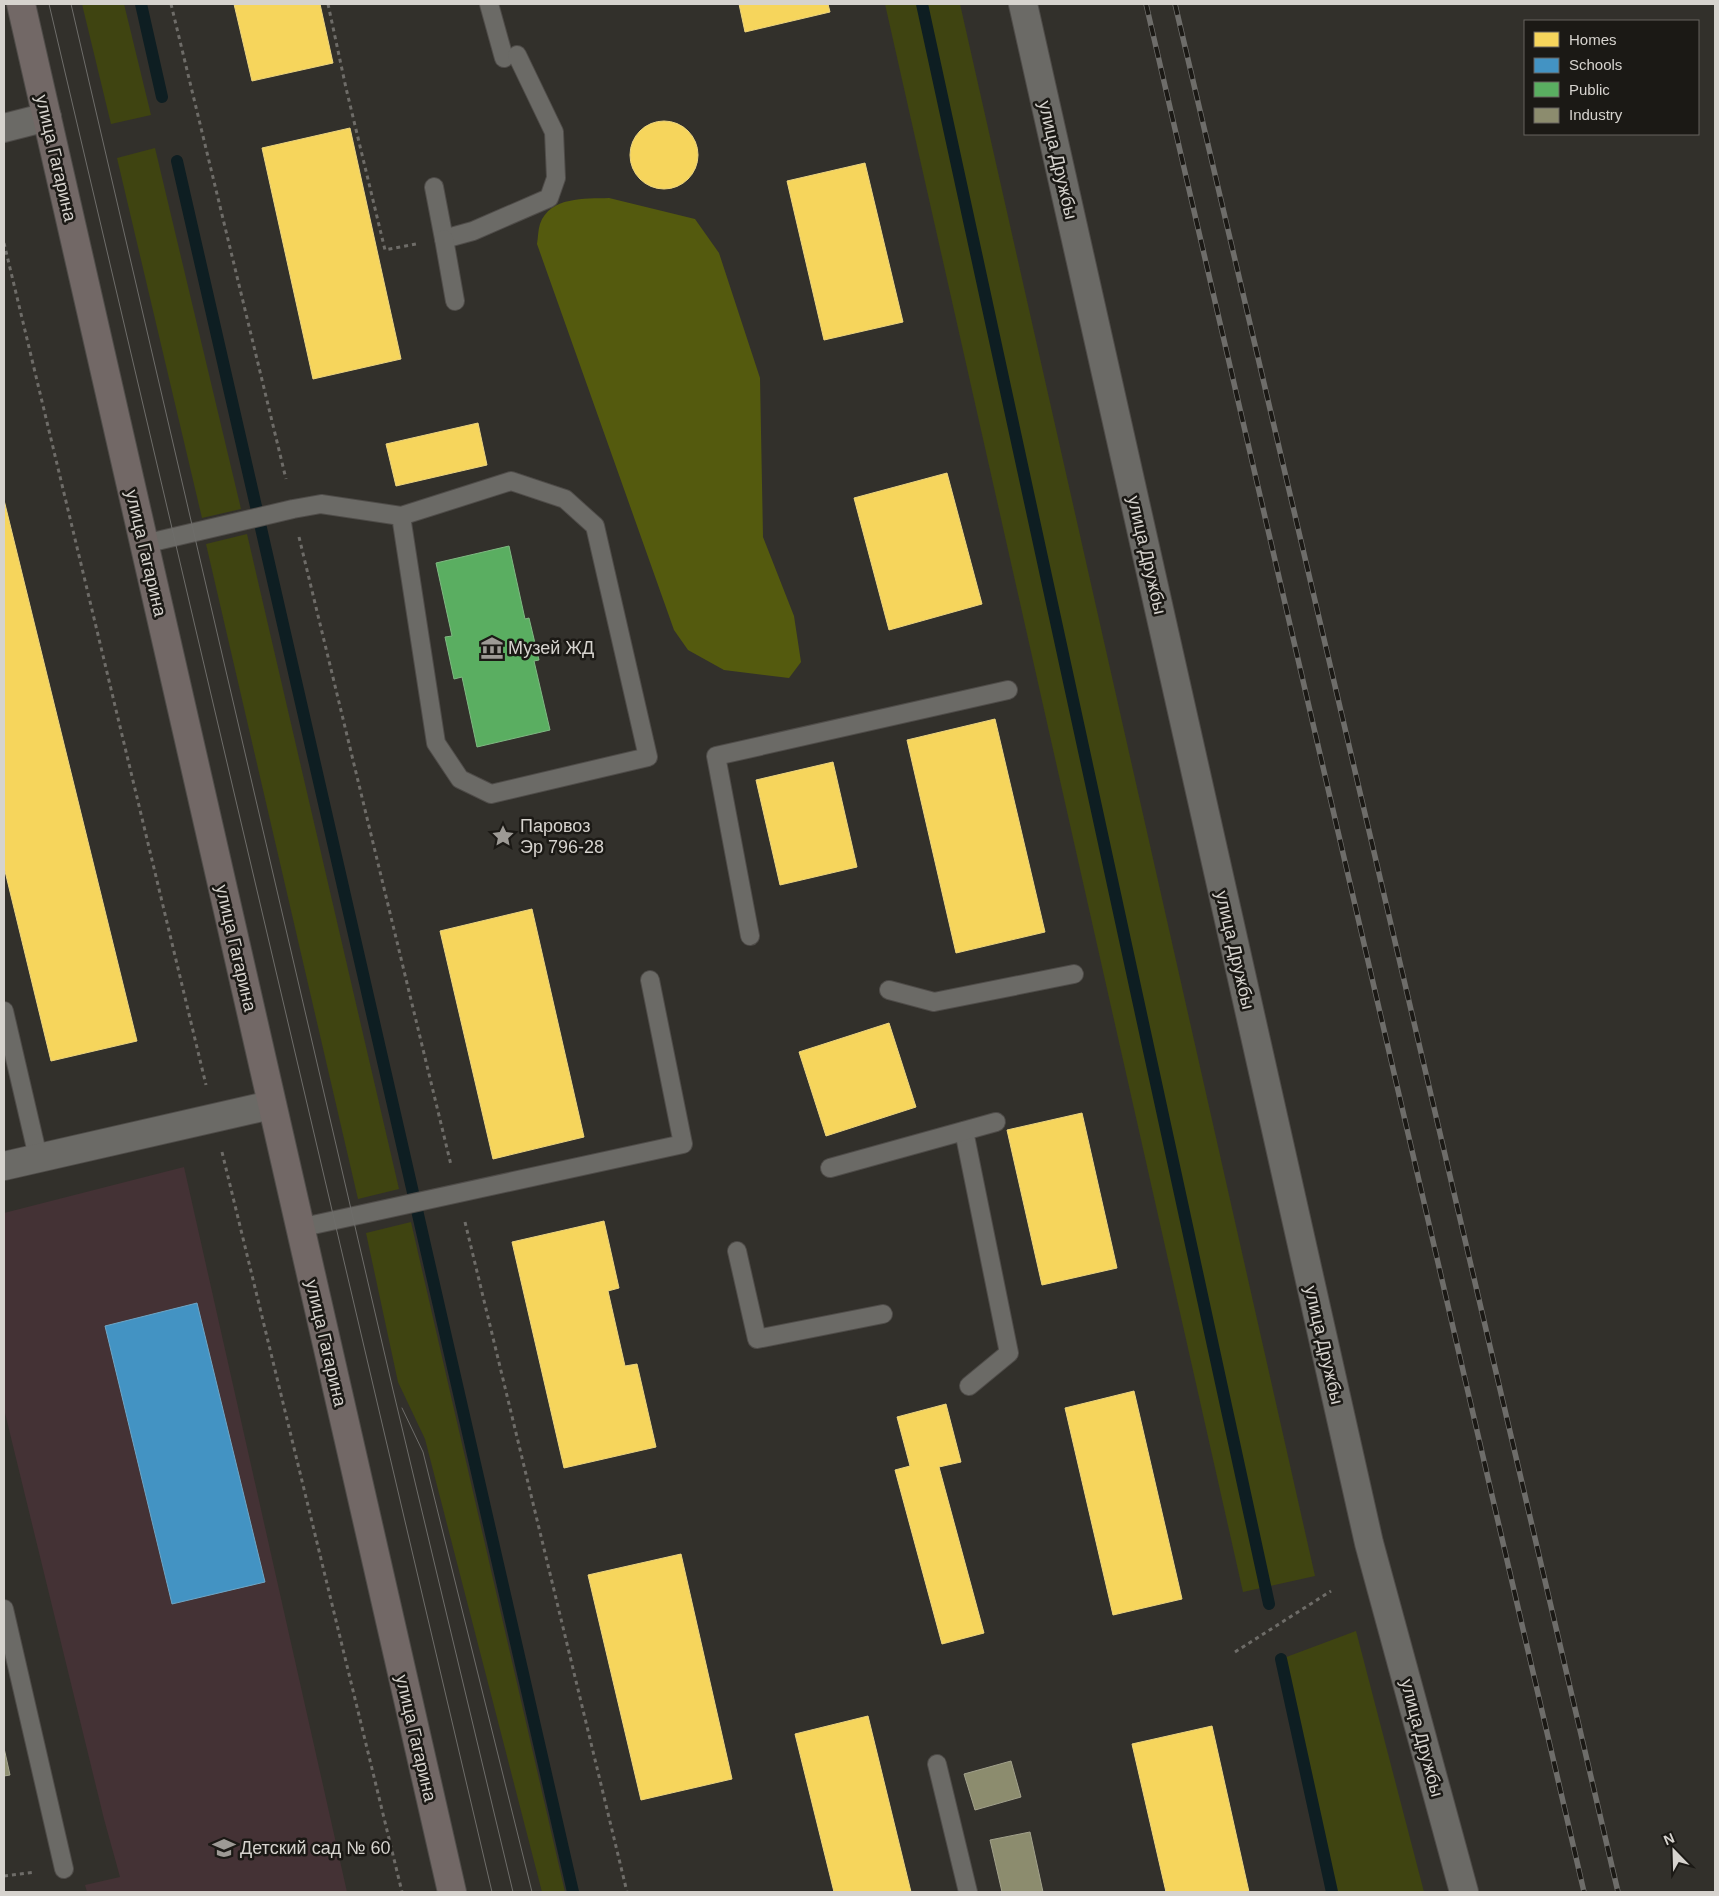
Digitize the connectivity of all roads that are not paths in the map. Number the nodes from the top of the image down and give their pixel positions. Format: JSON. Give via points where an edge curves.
{"nodes":[{"id":1,"x":22,"y":4,"type":"edge"},
{"id":2,"x":489,"y":4,"type":"edge"},
{"id":3,"x":1023,"y":4,"type":"edge"},
{"id":4,"x":47,"y":117,"type":"junction"},
{"id":5,"x":4,"y":128,"type":"edge"},
{"id":6,"x":434,"y":187,"type":"dead end"},
{"id":7,"x":444,"y":239,"type":"junction"},
{"id":8,"x":455,"y":301,"type":"dead end"},
{"id":9,"x":401,"y":516,"type":"junction"},
{"id":10,"x":144,"y":544,"type":"junction"},
{"id":11,"x":1008,"y":690,"type":"dead end"},
{"id":12,"x":750,"y":936,"type":"dead end"},
{"id":13,"x":1074,"y":974,"type":"dead end"},
{"id":14,"x":650,"y":980,"type":"dead end"},
{"id":15,"x":889,"y":990,"type":"dead end"},
{"id":16,"x":4,"y":1011,"type":"edge"},
{"id":17,"x":271,"y":1104,"type":"junction"},
{"id":18,"x":996,"y":1122,"type":"dead end"},
{"id":19,"x":964,"y":1131,"type":"junction"},
{"id":20,"x":38,"y":1157,"type":"junction"},
{"id":21,"x":4,"y":1166,"type":"edge"},
{"id":22,"x":830,"y":1168,"type":"dead end"},
{"id":23,"x":299,"y":1228,"type":"junction"},
{"id":24,"x":736,"y":1252,"type":"dead end"},
{"id":25,"x":883,"y":1314,"type":"dead end"},
{"id":26,"x":969,"y":1386,"type":"dead end"},
{"id":27,"x":4,"y":1609,"type":"edge"},
{"id":28,"x":937,"y":1764,"type":"dead end"},
{"id":29,"x":64,"y":1869,"type":"dead end"},
{"id":30,"x":452,"y":1892,"type":"edge"},
{"id":31,"x":968,"y":1892,"type":"edge"},
{"id":32,"x":1464,"y":1892,"type":"edge"}],
"edges":[{"from":1,"to":4,"type":"main road","name":"улица Гагарина"},
{"from":2,"to":7,"type":"lane","via":[[510,57],[554,132],[556,178],[549,198],[473,231]]},
{"from":3,"to":32,"type":"street","name":"улица Дружбы","via":[[1369,1543]]},
{"from":4,"to":5,"type":"street"},
{"from":4,"to":10,"type":"main road","name":"улица Гагарина"},
{"from":6,"to":7,"type":"lane"},
{"from":7,"to":8,"type":"lane"},
{"from":9,"to":9,"type":"lane","via":[[511,481],[565,499],[595,526],[648,757],[491,794],[460,779],[436,743]]},
{"from":9,"to":10,"type":"lane","via":[[321,504]]},
{"from":10,"to":17,"type":"main road","name":"улица Гагарина"},
{"from":11,"to":12,"type":"lane","via":[[716,756]]},
{"from":13,"to":15,"type":"lane","via":[[934,1002]]},
{"from":14,"to":23,"type":"lane","via":[[683,1144]]},
{"from":16,"to":20,"type":"lane"},
{"from":17,"to":20,"type":"street"},
{"from":17,"to":23,"type":"main road","name":"улица Гагарина"},
{"from":18,"to":19,"type":"lane"},
{"from":19,"to":22,"type":"lane"},
{"from":19,"to":26,"type":"lane","via":[[1009,1353]]},
{"from":20,"to":21,"type":"street"},
{"from":23,"to":30,"type":"main road","name":"улица Гагарина"},
{"from":24,"to":25,"type":"lane","via":[[757,1339]]},
{"from":27,"to":29,"type":"lane"},
{"from":28,"to":31,"type":"lane"}]}
